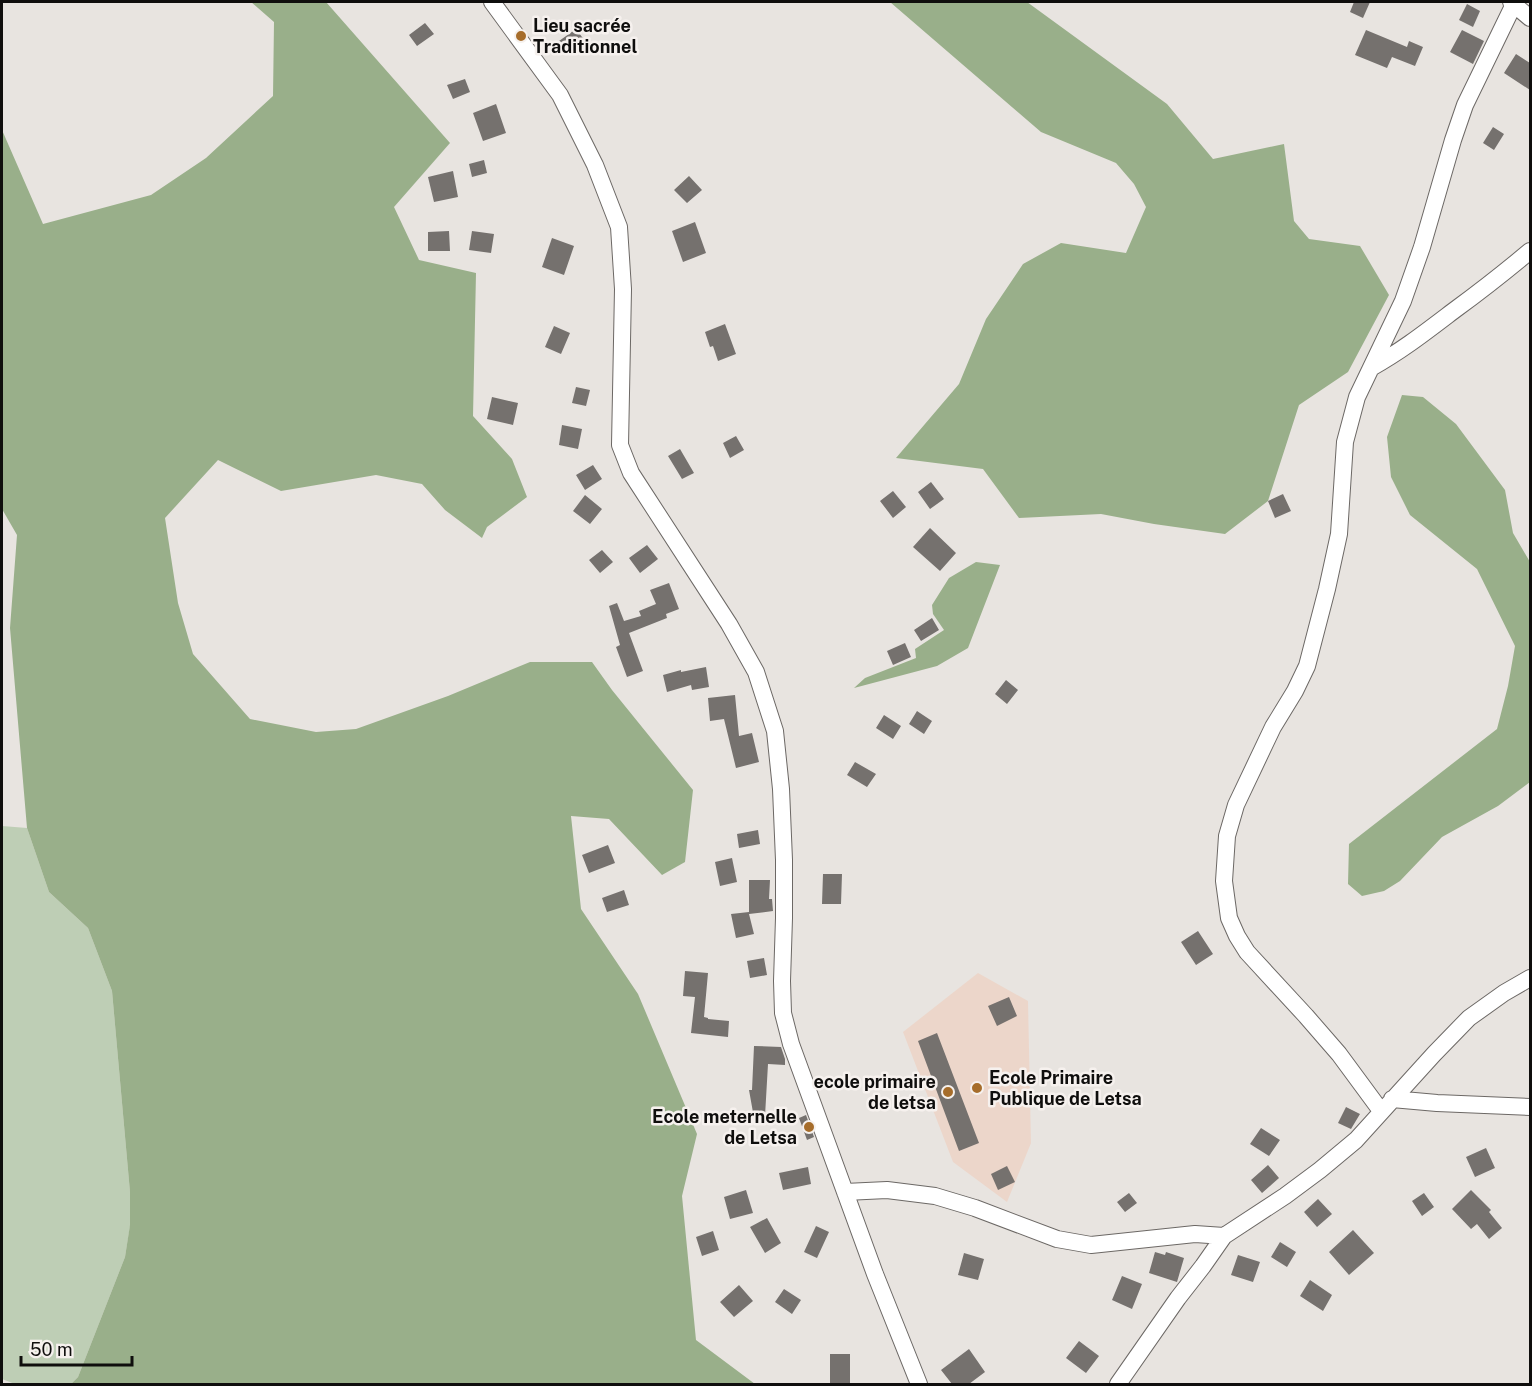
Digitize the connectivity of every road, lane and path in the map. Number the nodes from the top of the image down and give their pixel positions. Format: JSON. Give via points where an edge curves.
{"nodes":[{"id":1,"x":492,"y":2,"type":"edge"},
{"id":2,"x":1513,"y":3,"type":"edge"},
{"id":3,"x":1530,"y":18,"type":"edge"},
{"id":4,"x":1530,"y":251,"type":"edge"},
{"id":5,"x":1371,"y":368,"type":"junction"},
{"id":6,"x":1530,"y":978,"type":"edge"},
{"id":7,"x":1387,"y":1105,"type":"junction"},
{"id":8,"x":1530,"y":1107,"type":"edge"},
{"id":9,"x":845,"y":1192,"type":"junction"},
{"id":10,"x":1224,"y":1236,"type":"junction"},
{"id":11,"x":919,"y":1384,"type":"edge"},
{"id":12,"x":1118,"y":1384,"type":"edge"}],
"edges":[{"from":1,"to":9,"type":"street","via":[[560,94],[595,165],[619,227],[623,289],[620,446],[631,474],[756,672],[775,731],[784,860],[783,1013]]},
{"from":2,"to":3,"type":"street"},
{"from":2,"to":5,"type":"street","via":[[1465,105],[1403,301]]},
{"from":4,"to":5,"type":"street","via":[[1424,335]]},
{"from":5,"to":7,"type":"street","via":[[1357,397],[1345,442],[1339,534],[1307,666],[1236,805],[1227,836],[1224,881],[1229,918],[1247,952]]},
{"from":6,"to":7,"type":"street","via":[[1469,1018]]},
{"from":7,"to":8,"type":"street"},
{"from":7,"to":10,"type":"street","via":[[1356,1140],[1320,1170]]},
{"from":9,"to":10,"type":"street","via":[[887,1190],[935,1196],[1057,1239],[1091,1245],[1195,1234]]},
{"from":9,"to":11,"type":"street"},
{"from":10,"to":12,"type":"street"}]}
